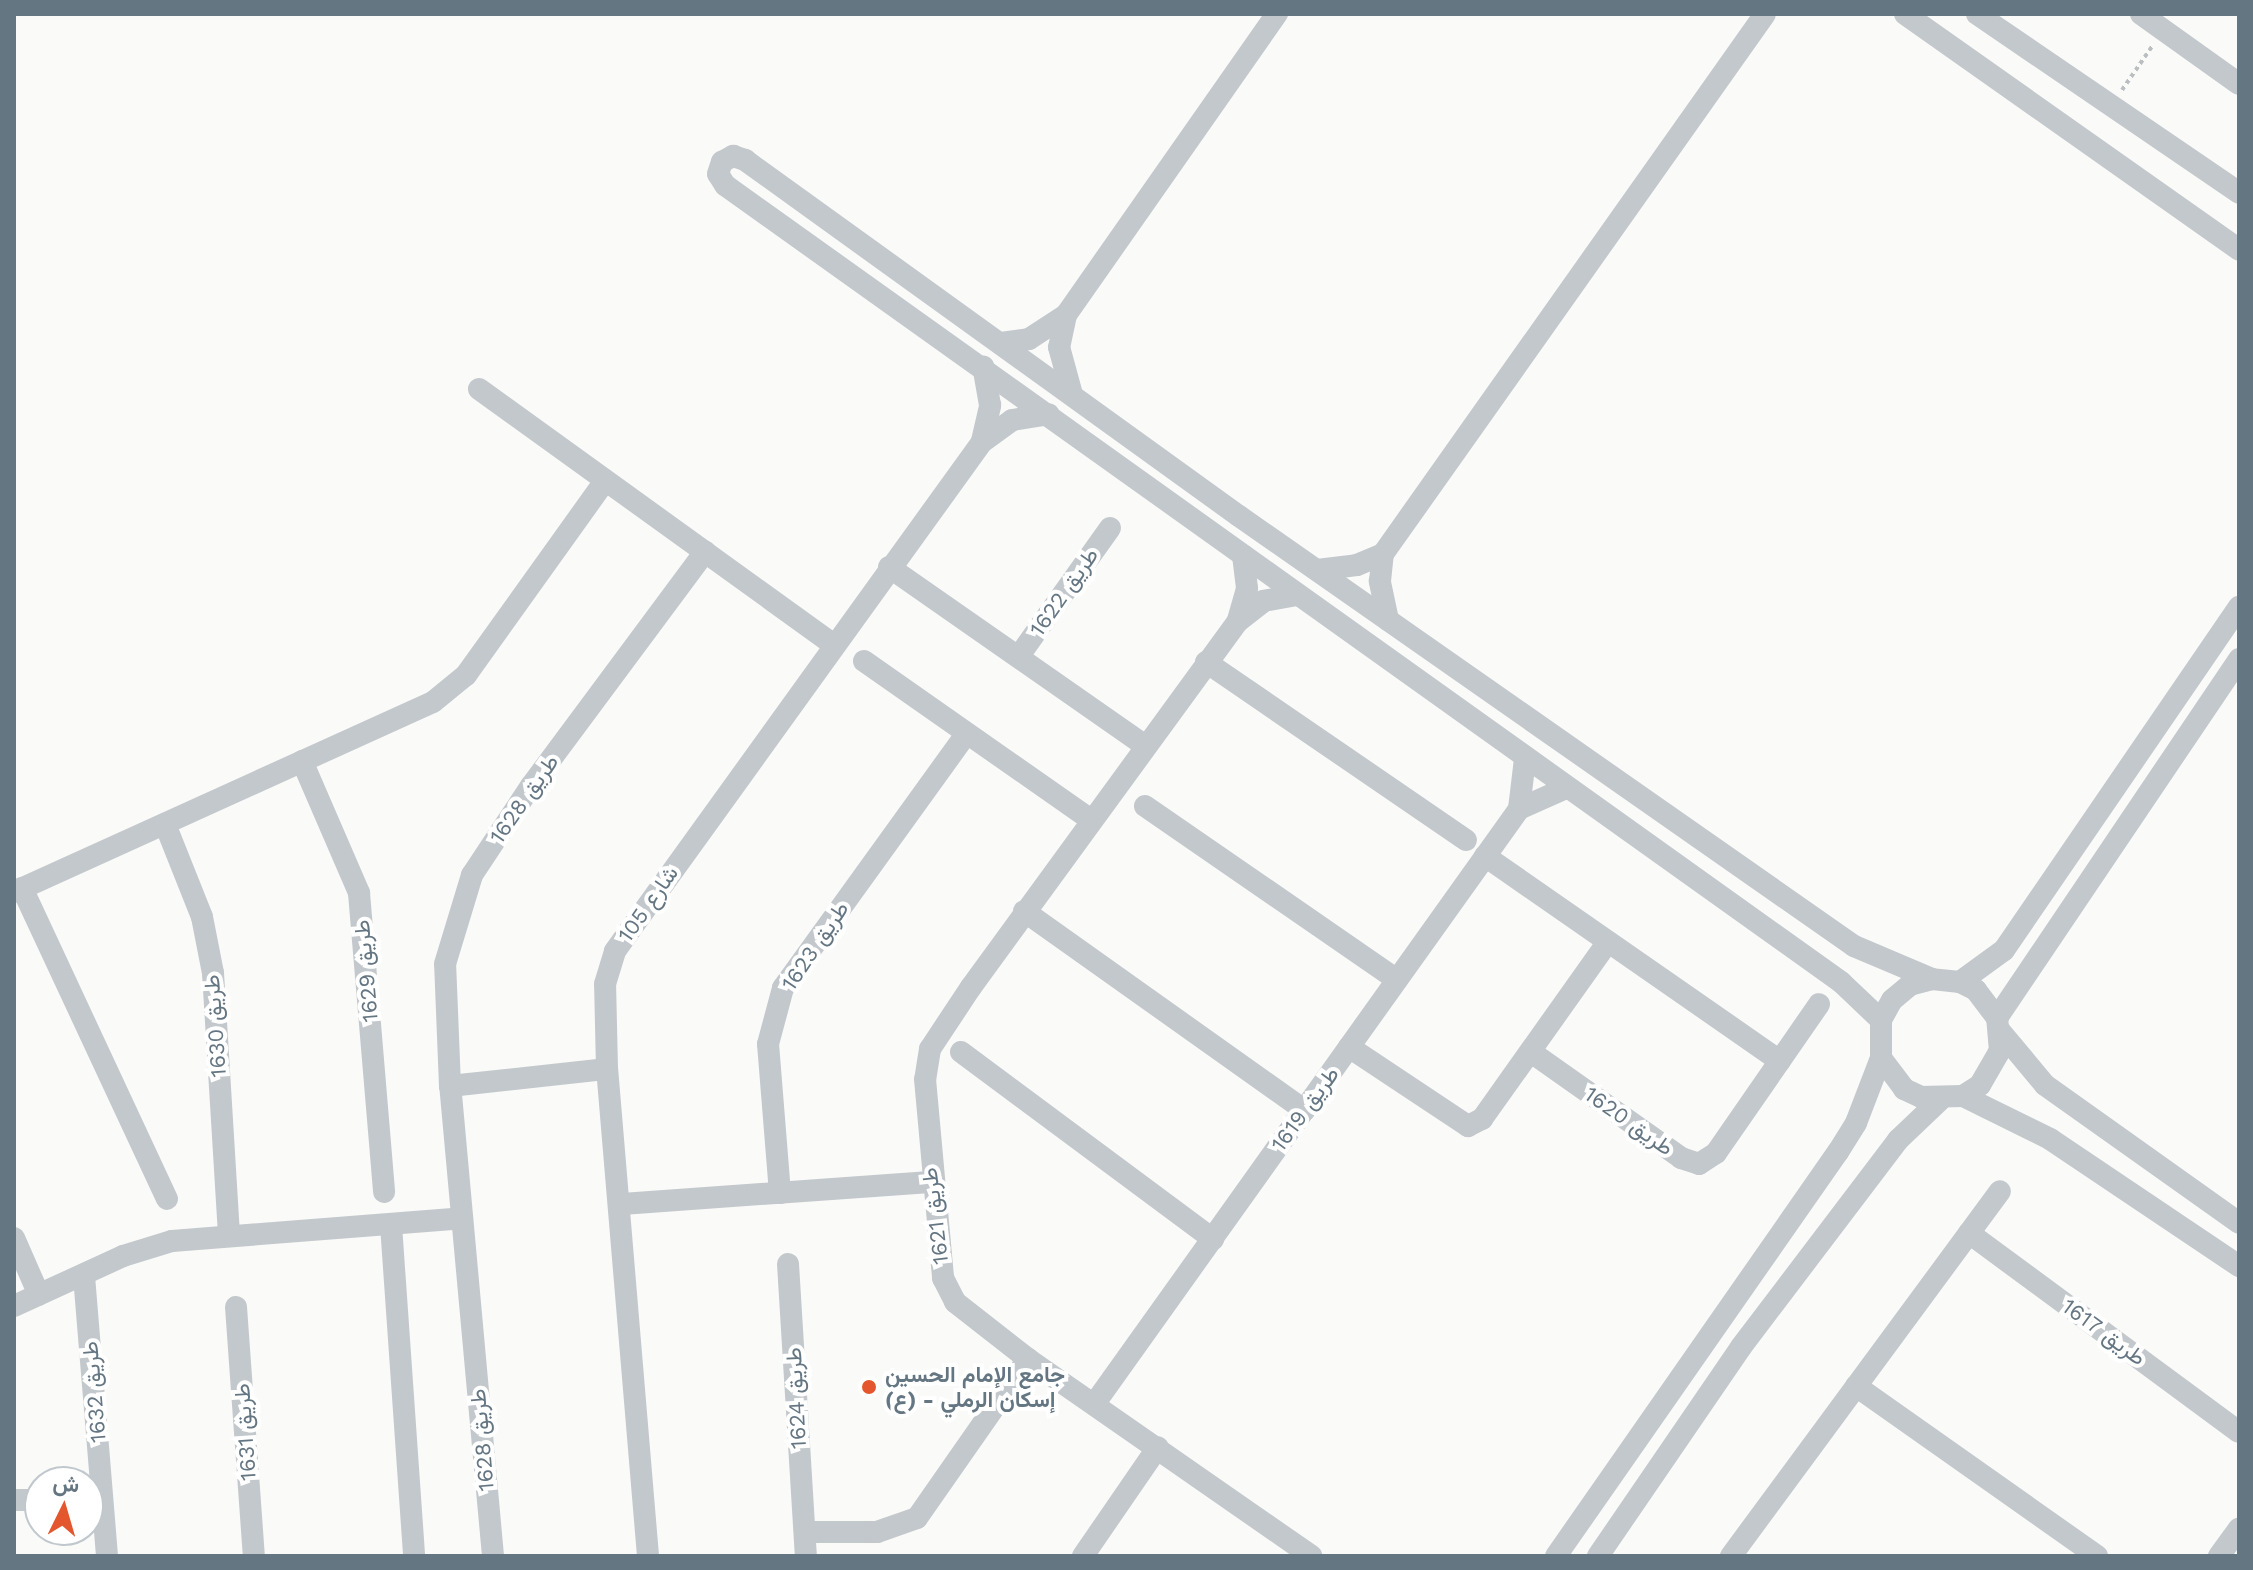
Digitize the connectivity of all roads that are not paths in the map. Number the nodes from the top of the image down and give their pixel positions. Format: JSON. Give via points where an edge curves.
{"nodes":[{"id":1,"x":1277,"y":14,"type":"edge"},
{"id":2,"x":1765,"y":14,"type":"edge"},
{"id":3,"x":1905,"y":14,"type":"edge"},
{"id":4,"x":1977,"y":14,"type":"edge"},
{"id":5,"x":2141,"y":14,"type":"edge"},
{"id":6,"x":2239,"y":84,"type":"edge"},
{"id":7,"x":2239,"y":193,"type":"edge"},
{"id":8,"x":2239,"y":250,"type":"edge"},
{"id":9,"x":1066,"y":315,"type":"junction"},
{"id":10,"x":1001,"y":343,"type":"junction"},
{"id":11,"x":983,"y":367,"type":"junction"},
{"id":12,"x":479,"y":389,"type":"dead end"},
{"id":13,"x":1072,"y":393,"type":"junction"},
{"id":14,"x":1049,"y":414,"type":"junction"},
{"id":15,"x":982,"y":442,"type":"junction"},
{"id":16,"x":605,"y":481,"type":"junction"},
{"id":17,"x":1110,"y":528,"type":"dead end"},
{"id":18,"x":705,"y":552,"type":"junction"},
{"id":19,"x":1383,"y":554,"type":"junction"},
{"id":20,"x":1243,"y":555,"type":"junction"},
{"id":21,"x":889,"y":567,"type":"junction"},
{"id":22,"x":1317,"y":570,"type":"junction"},
{"id":23,"x":1297,"y":595,"type":"junction"},
{"id":24,"x":2239,"y":607,"type":"edge"},
{"id":25,"x":1388,"y":620,"type":"junction"},
{"id":26,"x":1238,"y":621,"type":"junction"},
{"id":27,"x":833,"y":644,"type":"junction"},
{"id":28,"x":1019,"y":656,"type":"junction"},
{"id":29,"x":2239,"y":659,"type":"edge"},
{"id":30,"x":864,"y":661,"type":"dead end"},
{"id":31,"x":1206,"y":662,"type":"junction"},
{"id":32,"x":966,"y":734,"type":"junction"},
{"id":33,"x":1144,"y":745,"type":"junction"},
{"id":34,"x":1525,"y":759,"type":"junction"},
{"id":35,"x":302,"y":761,"type":"junction"},
{"id":36,"x":1566,"y":788,"type":"junction"},
{"id":37,"x":1145,"y":806,"type":"dead end"},
{"id":38,"x":1519,"y":809,"type":"junction"},
{"id":39,"x":1090,"y":819,"type":"junction"},
{"id":40,"x":165,"y":824,"type":"junction"},
{"id":41,"x":1466,"y":840,"type":"dead end"},
{"id":42,"x":1485,"y":856,"type":"junction"},
{"id":43,"x":18,"y":890,"type":"edge"},
{"id":44,"x":1024,"y":911,"type":"junction"},
{"id":45,"x":1607,"y":943,"type":"junction"},
{"id":46,"x":1932,"y":979,"type":"junction"},
{"id":47,"x":1397,"y":980,"type":"junction"},
{"id":48,"x":1960,"y":982,"type":"junction"},
{"id":49,"x":1819,"y":1004,"type":"dead end"},
{"id":50,"x":1881,"y":1020,"type":"junction"},
{"id":51,"x":1999,"y":1024,"type":"junction"},
{"id":52,"x":1349,"y":1047,"type":"junction"},
{"id":53,"x":961,"y":1052,"type":"dead end"},
{"id":54,"x":1531,"y":1052,"type":"junction"},
{"id":55,"x":1881,"y":1058,"type":"junction"},
{"id":56,"x":1780,"y":1061,"type":"junction"},
{"id":57,"x":607,"y":1069,"type":"junction"},
{"id":58,"x":450,"y":1086,"type":"junction"},
{"id":59,"x":1963,"y":1096,"type":"junction"},
{"id":60,"x":1940,"y":1100,"type":"junction"},
{"id":61,"x":1304,"y":1110,"type":"junction"},
{"id":62,"x":930,"y":1182,"type":"junction"},
{"id":63,"x":2000,"y":1191,"type":"dead end"},
{"id":64,"x":384,"y":1192,"type":"dead end"},
{"id":65,"x":780,"y":1193,"type":"junction"},
{"id":66,"x":167,"y":1199,"type":"dead end"},
{"id":67,"x":622,"y":1204,"type":"junction"},
{"id":68,"x":462,"y":1218,"type":"junction"},
{"id":69,"x":2239,"y":1223,"type":"edge"},
{"id":70,"x":391,"y":1225,"type":"junction"},
{"id":71,"x":1969,"y":1233,"type":"junction"},
{"id":72,"x":229,"y":1235,"type":"junction"},
{"id":73,"x":14,"y":1238,"type":"edge"},
{"id":74,"x":1213,"y":1239,"type":"junction"},
{"id":75,"x":788,"y":1264,"type":"dead end"},
{"id":76,"x":2239,"y":1266,"type":"edge"},
{"id":77,"x":84,"y":1276,"type":"junction"},
{"id":78,"x":39,"y":1295,"type":"junction"},
{"id":79,"x":14,"y":1306,"type":"edge"},
{"id":80,"x":236,"y":1307,"type":"dead end"},
{"id":81,"x":1028,"y":1359,"type":"junction"},
{"id":82,"x":1856,"y":1386,"type":"junction"},
{"id":83,"x":1095,"y":1403,"type":"junction"},
{"id":84,"x":2239,"y":1432,"type":"edge"},
{"id":85,"x":1158,"y":1447,"type":"junction"},
{"id":86,"x":93,"y":1466,"type":"edge"},
{"id":87,"x":2239,"y":1528,"type":"edge"},
{"id":88,"x":805,"y":1532,"type":"junction"},
{"id":89,"x":1598,"y":1555,"type":"edge"},
{"id":90,"x":254,"y":1556,"type":"edge"},
{"id":91,"x":414,"y":1556,"type":"edge"},
{"id":92,"x":493,"y":1556,"type":"edge"},
{"id":93,"x":648,"y":1556,"type":"edge"},
{"id":94,"x":806,"y":1556,"type":"edge"},
{"id":95,"x":1083,"y":1556,"type":"edge"},
{"id":96,"x":1311,"y":1556,"type":"edge"},
{"id":97,"x":1556,"y":1556,"type":"edge"},
{"id":98,"x":1731,"y":1556,"type":"edge"},
{"id":99,"x":2097,"y":1556,"type":"edge"},
{"id":100,"x":2219,"y":1556,"type":"edge"}],
"edges":[{"from":1,"to":9,"type":"street"},
{"from":2,"to":19,"type":"street"},
{"from":3,"to":8,"type":"street"},
{"from":4,"to":7,"type":"street"},
{"from":5,"to":6,"type":"street"},
{"from":9,"to":10,"type":"street","via":[[1043,333]]},
{"from":9,"to":13,"type":"street","via":[[1059,355]]},
{"from":10,"to":11,"type":"street","via":[[745,160],[733,156],[722,162],[718,174],[725,185]]},
{"from":10,"to":13,"type":"street"},
{"from":11,"to":14,"type":"street"},
{"from":11,"to":15,"type":"street","name":"شارع 105","via":[[990,405]]},
{"from":12,"to":16,"type":"street"},
{"from":13,"to":22,"type":"street"},
{"from":14,"to":15,"type":"street","name":"شارع 105","via":[[1012,420]]},
{"from":14,"to":20,"type":"street"},
{"from":15,"to":21,"type":"street","name":"شارع 105"},
{"from":16,"to":18,"type":"street"},
{"from":16,"to":35,"type":"street","via":[[466,675],[433,702]]},
{"from":17,"to":28,"type":"street","name":"طريق 1622"},
{"from":18,"to":27,"type":"street"},
{"from":18,"to":58,"type":"street","name":"طريق 1628","via":[[531,786],[472,875],[445,964]]},
{"from":19,"to":22,"type":"street","via":[[1357,565]]},
{"from":19,"to":25,"type":"street","via":[[1380,581]]},
{"from":20,"to":23,"type":"street"},
{"from":20,"to":26,"type":"street","name":"طريق 1621","via":[[1247,588]]},
{"from":21,"to":27,"type":"street","name":"شارع 105"},
{"from":21,"to":28,"type":"street","name":"طريق 1622"},
{"from":22,"to":25,"type":"street"},
{"from":23,"to":26,"type":"street","name":"طريق 1621","via":[[1264,601]]},
{"from":23,"to":34,"type":"street"},
{"from":24,"to":48,"type":"street","via":[[2004,950]]},
{"from":25,"to":46,"type":"street","via":[[1854,946]]},
{"from":26,"to":31,"type":"street","name":"طريق 1621"},
{"from":27,"to":57,"type":"street","name":"شارع 105","via":[[615,951],[605,984]]},
{"from":28,"to":33,"type":"street","name":"طريق 1622"},
{"from":29,"to":51,"type":"street"},
{"from":30,"to":32,"type":"street"},
{"from":31,"to":33,"type":"street","name":"طريق 1621"},
{"from":31,"to":41,"type":"street"},
{"from":32,"to":39,"type":"street"},
{"from":32,"to":65,"type":"street","name":"طريق 1623","via":[[783,988],[768,1044]]},
{"from":33,"to":39,"type":"street","name":"طريق 1621"},
{"from":34,"to":36,"type":"street"},
{"from":34,"to":38,"type":"street","name":"طريق 1619"},
{"from":35,"to":40,"type":"street"},
{"from":35,"to":64,"type":"street","name":"طريق 1629","via":[[359,893]]},
{"from":36,"to":38,"type":"street"},
{"from":36,"to":50,"type":"street","via":[[1841,982]]},
{"from":37,"to":47,"type":"street"},
{"from":38,"to":42,"type":"street","name":"طريق 1619"},
{"from":39,"to":44,"type":"street","name":"طريق 1621"},
{"from":40,"to":43,"type":"street"},
{"from":40,"to":72,"type":"street","name":"طريق 1630","via":[[202,917],[213,973]]},
{"from":42,"to":45,"type":"street"},
{"from":42,"to":47,"type":"street","name":"طريق 1619"},
{"from":43,"to":66,"type":"street"},
{"from":44,"to":61,"type":"street"},
{"from":44,"to":62,"type":"street","name":"طريق 1621","via":[[930,1049],[925,1079]]},
{"from":45,"to":54,"type":"street"},
{"from":45,"to":56,"type":"street"},
{"from":46,"to":48,"type":"street"},
{"from":46,"to":50,"type":"street","via":[[1910,985],[1892,1000]]},
{"from":47,"to":52,"type":"street","name":"طريق 1619"},
{"from":48,"to":51,"type":"street","via":[[1976,990]]},
{"from":49,"to":56,"type":"street","name":"طريق 1620"},
{"from":50,"to":55,"type":"street"},
{"from":51,"to":59,"type":"street","via":[[1993,1070]]},
{"from":51,"to":69,"type":"street","via":[[2045,1085]]},
{"from":52,"to":54,"type":"street","via":[[1468,1126],[1482,1119]]},
{"from":52,"to":61,"type":"street","name":"طريق 1619"},
{"from":53,"to":74,"type":"street"},
{"from":54,"to":56,"type":"street","name":"طريق 1620","via":[[1681,1158],[1699,1164],[1716,1153]]},
{"from":55,"to":60,"type":"street","via":[[1904,1089]]},
{"from":55,"to":97,"type":"street","via":[[1866,1102],[1838,1152]]},
{"from":57,"to":58,"type":"street"},
{"from":57,"to":67,"type":"street","name":"شارع 105"},
{"from":58,"to":68,"type":"street","name":"طريق 1628"},
{"from":59,"to":60,"type":"street"},
{"from":59,"to":76,"type":"street","via":[[2050,1139]]},
{"from":60,"to":89,"type":"street","via":[[1898,1140],[1759,1323]]},
{"from":61,"to":74,"type":"street","name":"طريق 1619"},
{"from":62,"to":65,"type":"street"},
{"from":62,"to":81,"type":"street","name":"طريق 1621","via":[[943,1278],[955,1302]]},
{"from":63,"to":71,"type":"street"},
{"from":65,"to":67,"type":"street"},
{"from":67,"to":93,"type":"street","name":"شارع 105"},
{"from":68,"to":70,"type":"street"},
{"from":68,"to":92,"type":"street","name":"طريق 1628"},
{"from":70,"to":72,"type":"street"},
{"from":70,"to":91,"type":"street"},
{"from":71,"to":82,"type":"street"},
{"from":71,"to":84,"type":"street","name":"طريق 1617"},
{"from":72,"to":77,"type":"street","via":[[172,1241],[123,1256]]},
{"from":73,"to":78,"type":"street"},
{"from":74,"to":83,"type":"street","name":"طريق 1619"},
{"from":75,"to":88,"type":"street","name":"طريق 1624"},
{"from":77,"to":78,"type":"street"},
{"from":77,"to":86,"type":"street","name":"طريق 1632"},
{"from":78,"to":79,"type":"street"},
{"from":80,"to":90,"type":"street","name":"طريق 1631"},
{"from":81,"to":83,"type":"street","name":"طريق 1621"},
{"from":81,"to":88,"type":"street","via":[[917,1518],[877,1532]]},
{"from":82,"to":98,"type":"street"},
{"from":82,"to":99,"type":"street"},
{"from":83,"to":85,"type":"street","name":"طريق 1621"},
{"from":85,"to":95,"type":"street"},
{"from":85,"to":96,"type":"street","name":"طريق 1621"},
{"from":87,"to":100,"type":"street"},
{"from":88,"to":94,"type":"street","name":"طريق 1624"}]}
